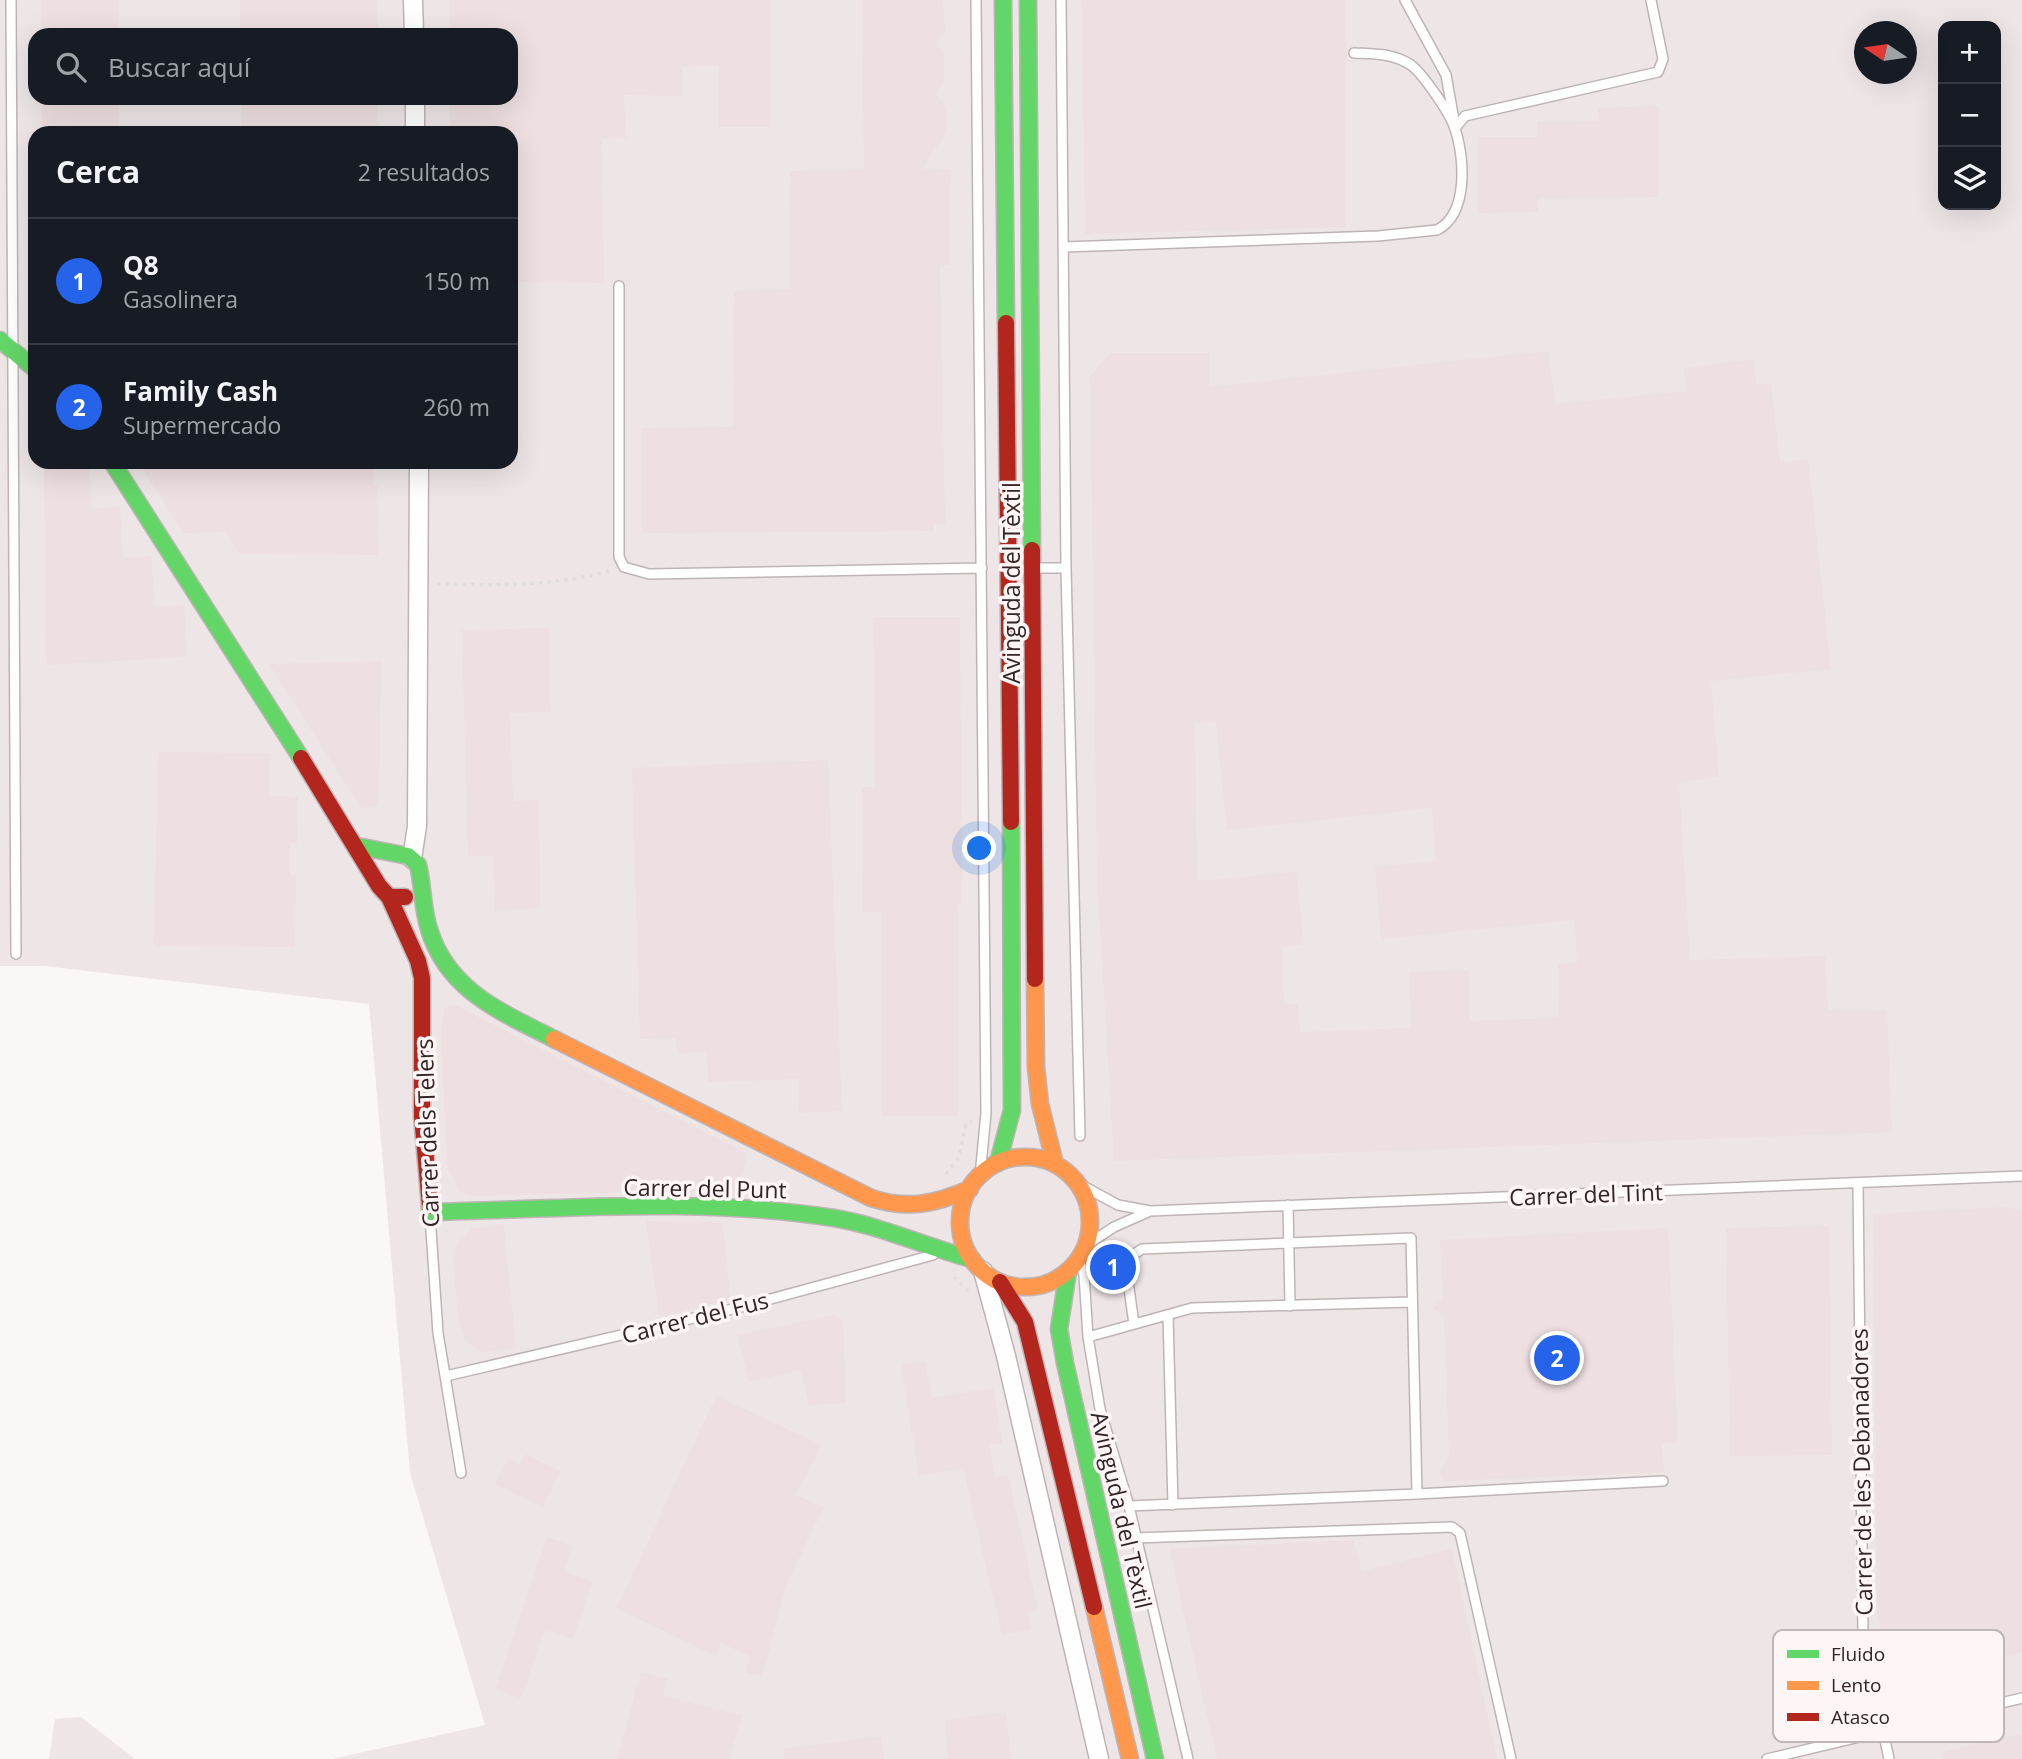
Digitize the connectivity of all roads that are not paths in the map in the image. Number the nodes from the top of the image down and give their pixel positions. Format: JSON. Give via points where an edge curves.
{"nodes":[{"id":1,"x":11,"y":0,"type":"edge"},
{"id":2,"x":413,"y":0,"type":"edge"},
{"id":3,"x":976,"y":0,"type":"edge"},
{"id":4,"x":1003,"y":0,"type":"edge"},
{"id":5,"x":1028,"y":0,"type":"edge"},
{"id":6,"x":1061,"y":0,"type":"edge"},
{"id":7,"x":1405,"y":0,"type":"edge"},
{"id":8,"x":1651,"y":0,"type":"edge"},
{"id":9,"x":414,"y":28,"type":"edge"},
{"id":10,"x":1353,"y":53,"type":"dead end"},
{"id":11,"x":415,"y":105,"type":"edge"},
{"id":12,"x":415,"y":126,"type":"edge"},
{"id":13,"x":1455,"y":128,"type":"junction"},
{"id":14,"x":1064,"y":247,"type":"junction"},
{"id":15,"x":619,"y":286,"type":"dead end"},
{"id":16,"x":7,"y":344,"type":"edge"},
{"id":17,"x":28,"y":363,"type":"edge"},
{"id":18,"x":116,"y":469,"type":"edge"},
{"id":19,"x":419,"y":469,"type":"edge"},
{"id":20,"x":982,"y":568,"type":"junction"},
{"id":21,"x":1035,"y":568,"type":"junction"},
{"id":22,"x":1066,"y":568,"type":"junction"},
{"id":23,"x":357,"y":846,"type":"junction"},
{"id":24,"x":393,"y":855,"type":"junction"},
{"id":25,"x":412,"y":859,"type":"junction"},
{"id":26,"x":377,"y":878,"type":"junction"},
{"id":27,"x":419,"y":886,"type":"junction"},
{"id":28,"x":389,"y":897,"type":"junction"},
{"id":29,"x":16,"y":954,"type":"dead end"},
{"id":30,"x":451,"y":991,"type":"junction"},
{"id":31,"x":424,"y":1010,"type":"junction"},
{"id":32,"x":1080,"y":1136,"type":"dead end"},
{"id":33,"x":998,"y":1163,"type":"junction"},
{"id":34,"x":1055,"y":1164,"type":"junction"},
{"id":35,"x":2022,"y":1176,"type":"edge"},
{"id":36,"x":975,"y":1182,"type":"junction"},
{"id":37,"x":1076,"y":1182,"type":"junction"},
{"id":38,"x":1858,"y":1183,"type":"junction"},
{"id":39,"x":1288,"y":1205,"type":"junction"},
{"id":40,"x":1150,"y":1211,"type":"junction"},
{"id":41,"x":430,"y":1212,"type":"junction"},
{"id":42,"x":1289,"y":1244,"type":"junction"},
{"id":43,"x":942,"y":1252,"type":"junction"},
{"id":44,"x":1077,"y":1258,"type":"junction"},
{"id":45,"x":977,"y":1265,"type":"junction"},
{"id":46,"x":1000,"y":1282,"type":"junction"},
{"id":47,"x":1412,"y":1302,"type":"junction"},
{"id":48,"x":1290,"y":1306,"type":"junction"},
{"id":49,"x":1168,"y":1315,"type":"junction"},
{"id":50,"x":1135,"y":1324,"type":"junction"},
{"id":51,"x":1088,"y":1337,"type":"junction"},
{"id":52,"x":446,"y":1376,"type":"junction"},
{"id":53,"x":461,"y":1473,"type":"dead end"},
{"id":54,"x":1663,"y":1481,"type":"dead end"},
{"id":55,"x":1418,"y":1494,"type":"junction"},
{"id":56,"x":1173,"y":1504,"type":"junction"},
{"id":57,"x":1129,"y":1506,"type":"junction"},
{"id":58,"x":1135,"y":1538,"type":"junction"},
{"id":59,"x":1863,"y":1630,"type":"edge"},
{"id":60,"x":2022,"y":1698,"type":"edge"},
{"id":61,"x":2004,"y":1702,"type":"edge"},
{"id":62,"x":1839,"y":1742,"type":"edge"},
{"id":63,"x":1885,"y":1742,"type":"edge"},
{"id":64,"x":1099,"y":1759,"type":"edge"},
{"id":65,"x":1129,"y":1759,"type":"edge"},
{"id":66,"x":1155,"y":1759,"type":"edge"},
{"id":67,"x":1188,"y":1759,"type":"edge"},
{"id":68,"x":1511,"y":1759,"type":"edge"},
{"id":69,"x":1767,"y":1759,"type":"edge"},
{"id":70,"x":1889,"y":1759,"type":"edge"}],
"edges":[{"from":1,"to":16,"type":"lane"},
{"from":2,"to":9,"type":"street"},
{"from":3,"to":20,"type":"lane"},
{"from":4,"to":33,"type":"street","name":"Avinguda del Tèxtil","via":[[1013,1065],[1012,1110]]},
{"from":5,"to":21,"type":"street","name":"Avinguda del Tèxtil"},
{"from":6,"to":14,"type":"lane"},
{"from":7,"to":13,"type":"lane","via":[[1446,75]]},
{"from":8,"to":13,"type":"lane","via":[[1663,60],[1658,72],[1465,116]]},
{"from":10,"to":13,"type":"lane","via":[[1389,55],[1413,67]]},
{"from":11,"to":12,"type":"street"},
{"from":13,"to":14,"type":"lane","via":[[1459,201],[1452,220],[1437,230]]},
{"from":14,"to":22,"type":"lane"},
{"from":15,"to":20,"type":"lane","via":[[619,557],[624,567],[649,574]]},
{"from":16,"to":17,"type":"street"},
{"from":16,"to":29,"type":"lane"},
{"from":18,"to":23,"type":"street"},
{"from":19,"to":25,"type":"street","via":[[417,826]]},
{"from":20,"to":36,"type":"lane","via":[[986,1113]]},
{"from":21,"to":22,"type":"lane"},
{"from":21,"to":34,"type":"street","name":"Avinguda del Tèxtil","via":[[1036,1067]]},
{"from":22,"to":32,"type":"lane"},
{"from":23,"to":24,"type":"street"},
{"from":23,"to":26,"type":"street"},
{"from":24,"to":25,"type":"street"},
{"from":24,"to":26,"type":"street","via":[[381,864]]},
{"from":25,"to":27,"type":"street","via":[[421,872]]},
{"from":26,"to":28,"type":"street"},
{"from":27,"to":28,"type":"street","via":[[409,896]]},
{"from":27,"to":30,"type":"street"},
{"from":28,"to":31,"type":"street","name":"Carrer dels Telers","via":[[418,961]]},
{"from":30,"to":31,"type":"street","via":[[432,997]]},
{"from":30,"to":36,"type":"street","via":[[885,1204],[903,1208],[934,1205]]},
{"from":31,"to":41,"type":"street","name":"Carrer dels Telers","via":[[422,1116]]},
{"from":33,"to":34,"type":"street","via":[[1027,1157]]},
{"from":33,"to":36,"type":"street"},
{"from":34,"to":37,"type":"street"},
{"from":35,"to":38,"type":"lane","name":"Carrer del Tint"},
{"from":36,"to":45,"type":"street","via":[[963,1206],[961,1224],[964,1242]]},
{"from":37,"to":40,"type":"lane","via":[[1118,1205]]},
{"from":37,"to":44,"type":"street","via":[[1090,1213]]},
{"from":38,"to":39,"type":"lane","name":"Carrer del Tint"},
{"from":38,"to":59,"type":"lane","name":"Carrer de les Debanadores"},
{"from":39,"to":40,"type":"lane","name":"Carrer del Tint"},
{"from":39,"to":42,"type":"lane"},
{"from":40,"to":44,"type":"lane","via":[[1114,1227]]},
{"from":41,"to":43,"type":"street","name":"Carrer del Punt","via":[[741,1208],[839,1219]]},
{"from":41,"to":52,"type":"lane","name":"Carrer dels Telers","via":[[433,1287]]},
{"from":42,"to":47,"type":"lane","via":[[1411,1238]]},
{"from":42,"to":48,"type":"lane"},
{"from":42,"to":50,"type":"lane","via":[[1142,1249],[1125,1260]]},
{"from":43,"to":45,"type":"street","name":"Carrer del Punt"},
{"from":43,"to":52,"type":"lane","name":"Carrer del Fus","via":[[741,1307]]},
{"from":44,"to":46,"type":"street","via":[[1053,1281],[1018,1287]]},
{"from":44,"to":51,"type":"lane","via":[[1084,1275]]},
{"from":44,"to":66,"type":"street","name":"Avinguda del Tèxtil","via":[[1059,1329]]},
{"from":45,"to":46,"type":"street"},
{"from":45,"to":64,"type":"street","via":[[1006,1356]]},
{"from":46,"to":65,"type":"street","via":[[1025,1322]]},
{"from":47,"to":48,"type":"lane"},
{"from":47,"to":55,"type":"lane"},
{"from":48,"to":49,"type":"lane","via":[[1192,1308]]},
{"from":49,"to":50,"type":"lane"},
{"from":49,"to":56,"type":"lane"},
{"from":50,"to":51,"type":"lane"},
{"from":51,"to":57,"type":"lane","via":[[1100,1409]]},
{"from":52,"to":53,"type":"lane","name":"Carrer dels Telers"},
{"from":54,"to":55,"type":"lane"},
{"from":55,"to":56,"type":"lane"},
{"from":56,"to":57,"type":"lane"},
{"from":57,"to":58,"type":"lane"},
{"from":58,"to":67,"type":"lane"},
{"from":58,"to":68,"type":"lane","via":[[1452,1527],[1460,1533]]},
{"from":60,"to":61,"type":"lane"},
{"from":62,"to":69,"type":"lane"},
{"from":63,"to":70,"type":"lane","name":"Carrer de les Debanadores"}]}
